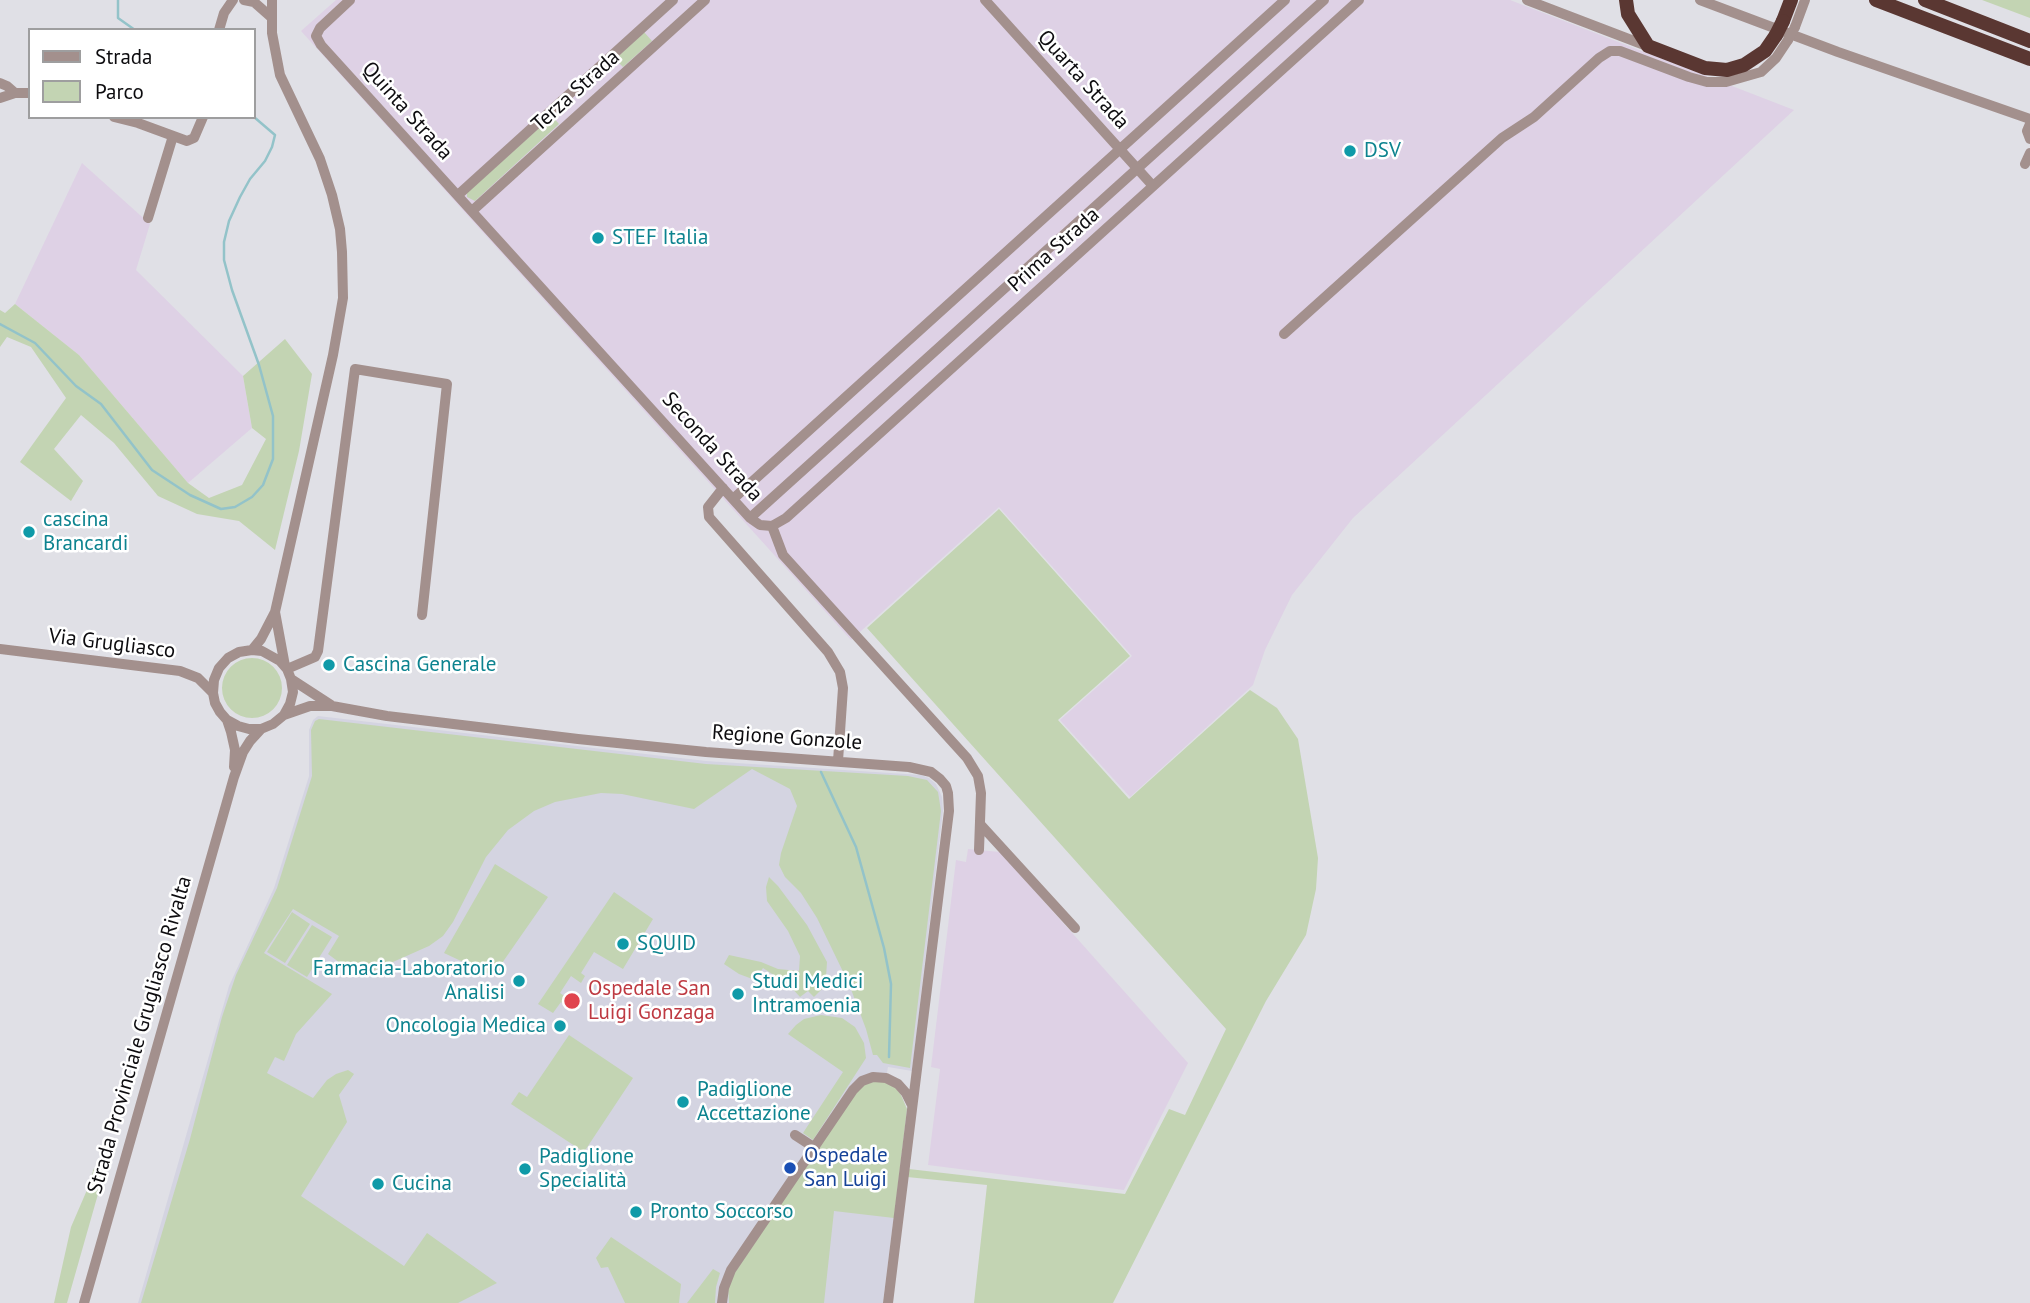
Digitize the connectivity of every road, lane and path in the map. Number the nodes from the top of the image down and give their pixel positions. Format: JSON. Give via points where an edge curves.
{"nodes":[{"id":1,"x":238,"y":0,"type":"edge"},
{"id":2,"x":272,"y":0,"type":"edge"},
{"id":3,"x":351,"y":0,"type":"edge"},
{"id":4,"x":673,"y":0,"type":"edge"},
{"id":5,"x":705,"y":0,"type":"edge"},
{"id":6,"x":985,"y":0,"type":"edge"},
{"id":7,"x":1285,"y":0,"type":"edge"},
{"id":8,"x":1324,"y":0,"type":"edge"},
{"id":9,"x":1359,"y":0,"type":"edge"},
{"id":10,"x":1527,"y":0,"type":"edge"},
{"id":11,"x":1626,"y":0,"type":"edge"},
{"id":12,"x":1700,"y":0,"type":"edge"},
{"id":13,"x":1791,"y":0,"type":"edge"},
{"id":14,"x":1805,"y":0,"type":"edge"},
{"id":15,"x":1876,"y":0,"type":"edge"},
{"id":16,"x":1925,"y":0,"type":"edge"},
{"id":17,"x":271,"y":17,"type":"junction"},
{"id":18,"x":1789,"y":24,"type":"junction"},
{"id":19,"x":220,"y":28,"type":"edge"},
{"id":20,"x":1782,"y":38,"type":"junction"},
{"id":21,"x":2030,"y":41,"type":"edge"},
{"id":22,"x":1648,"y":46,"type":"junction"},
{"id":23,"x":2030,"y":59,"type":"edge"},
{"id":24,"x":0,"y":83,"type":"edge"},
{"id":25,"x":15,"y":93,"type":"junction"},
{"id":26,"x":28,"y":93,"type":"edge"},
{"id":27,"x":0,"y":98,"type":"edge"},
{"id":28,"x":124,"y":119,"type":"edge"},
{"id":29,"x":202,"y":119,"type":"edge"},
{"id":30,"x":2030,"y":122,"type":"edge"},
{"id":31,"x":173,"y":136,"type":"junction"},
{"id":32,"x":2030,"y":139,"type":"edge"},
{"id":33,"x":1119,"y":149,"type":"junction"},
{"id":34,"x":2030,"y":153,"type":"edge"},
{"id":35,"x":2025,"y":164,"type":"dead end"},
{"id":36,"x":1137,"y":168,"type":"junction"},
{"id":37,"x":1153,"y":187,"type":"junction"},
{"id":38,"x":458,"y":195,"type":"junction"},
{"id":39,"x":472,"y":211,"type":"junction"},
{"id":40,"x":148,"y":218,"type":"dead end"},
{"id":41,"x":1284,"y":334,"type":"dead end"},
{"id":42,"x":723,"y":488,"type":"junction"},
{"id":43,"x":733,"y":499,"type":"junction"},
{"id":44,"x":750,"y":518,"type":"junction"},
{"id":45,"x":772,"y":526,"type":"junction"},
{"id":46,"x":275,"y":612,"type":"junction"},
{"id":47,"x":422,"y":615,"type":"dead end"},
{"id":48,"x":0,"y":649,"type":"edge"},
{"id":49,"x":252,"y":650,"type":"junction"},
{"id":50,"x":286,"y":668,"type":"junction"},
{"id":51,"x":291,"y":679,"type":"junction"},
{"id":52,"x":213,"y":693,"type":"junction"},
{"id":53,"x":332,"y":706,"type":"junction"},
{"id":54,"x":284,"y":715,"type":"junction"},
{"id":55,"x":227,"y":720,"type":"junction"},
{"id":56,"x":261,"y":729,"type":"junction"},
{"id":57,"x":838,"y":761,"type":"junction"},
{"id":58,"x":234,"y":777,"type":"junction"},
{"id":59,"x":980,"y":824,"type":"junction"},
{"id":60,"x":979,"y":850,"type":"dead end"},
{"id":61,"x":1075,"y":928,"type":"dead end"},
{"id":62,"x":916,"y":1074,"type":"junction"},
{"id":63,"x":886,"y":1078,"type":"junction"},
{"id":64,"x":912,"y":1105,"type":"junction"},
{"id":65,"x":795,"y":1135,"type":"dead end"},
{"id":66,"x":815,"y":1148,"type":"junction"},
{"id":67,"x":84,"y":1303,"type":"edge"},
{"id":68,"x":722,"y":1303,"type":"edge"},
{"id":69,"x":888,"y":1303,"type":"edge"}],
"edges":[{"from":1,"to":17,"type":"street","via":[[254,2]]},
{"from":1,"to":19,"type":"street","via":[[224,13]]},
{"from":2,"to":17,"type":"street"},
{"from":3,"to":38,"type":"street","name":"Quinta Strada","via":[[316,36]]},
{"from":4,"to":38,"type":"street","name":"Terza Strada"},
{"from":5,"to":39,"type":"street","name":"Terza Strada"},
{"from":6,"to":33,"type":"street","name":"Quarta Strada"},
{"from":7,"to":33,"type":"street","name":"Prima Strada"},
{"from":8,"to":36,"type":"street","name":"Prima Strada"},
{"from":9,"to":37,"type":"street","name":"Prima Strada"},
{"from":10,"to":22,"type":"street"},
{"from":11,"to":22,"type":"highway","via":[[1628,14]]},
{"from":12,"to":30,"type":"street"},
{"from":13,"to":18,"type":"highway"},
{"from":14,"to":18,"type":"street"},
{"from":15,"to":23,"type":"highway"},
{"from":16,"to":21,"type":"highway"},
{"from":17,"to":46,"type":"street","via":[[280,75],[332,194],[343,275],[340,322]]},
{"from":18,"to":20,"type":"highway","bridge":true},
{"from":20,"to":22,"type":"highway","via":[[1752,61],[1727,70],[1705,68]]},
{"from":20,"to":41,"type":"street","via":[[1776,58],[1760,72],[1726,82],[1707,82],[1610,51],[1534,117],[1502,138]]},
{"from":24,"to":25,"type":"street"},
{"from":25,"to":26,"type":"street"},
{"from":25,"to":27,"type":"street"},
{"from":28,"to":31,"type":"street"},
{"from":29,"to":31,"type":"street","via":[[191,140]]},
{"from":30,"to":32,"type":"street"},
{"from":31,"to":40,"type":"street"},
{"from":33,"to":36,"type":"street","name":"Quarta Strada"},
{"from":33,"to":43,"type":"street","name":"Prima Strada"},
{"from":34,"to":35,"type":"street"},
{"from":36,"to":37,"type":"street","name":"Quarta Strada"},
{"from":36,"to":44,"type":"street","name":"Prima Strada"},
{"from":37,"to":45,"type":"street","name":"Prima Strada","via":[[786,519]]},
{"from":38,"to":39,"type":"street","name":"Quinta Strada"},
{"from":39,"to":42,"type":"street","name":"Seconda Strada"},
{"from":42,"to":43,"type":"street","name":"Seconda Strada"},
{"from":42,"to":57,"type":"street","via":[[708,507],[709,517],[828,652],[840,672],[844,688]]},
{"from":43,"to":44,"type":"street","name":"Seconda Strada"},
{"from":44,"to":45,"type":"street","name":"Seconda Strada"},
{"from":45,"to":59,"type":"street","name":"Seconda Strada","via":[[783,555],[967,758],[980,783]]},
{"from":46,"to":49,"type":"street"},
{"from":46,"to":50,"type":"street"},
{"from":47,"to":50,"type":"street","via":[[447,384],[355,369],[318,651]]},
{"from":48,"to":52,"type":"street","name":"Via Grugliasco","via":[[180,671],[198,678]]},
{"from":49,"to":50,"type":"street","via":[[272,654]]},
{"from":49,"to":52,"type":"street","via":[[228,658],[219,668]]},
{"from":50,"to":51,"type":"street"},
{"from":51,"to":53,"type":"street","name":"Regione Gonzole"},
{"from":51,"to":54,"type":"street","via":[[293,692]]},
{"from":52,"to":55,"type":"street"},
{"from":53,"to":54,"type":"street","name":"Regione Gonzole","via":[[310,706]]},
{"from":53,"to":57,"type":"street","name":"Regione Gonzole","via":[[578,739]]},
{"from":54,"to":56,"type":"street"},
{"from":55,"to":56,"type":"street"},
{"from":55,"to":58,"type":"street"},
{"from":56,"to":58,"type":"street","via":[[243,752]]},
{"from":57,"to":62,"type":"street","name":"Regione Gonzole","via":[[931,772],[948,793],[948,826]]},
{"from":58,"to":67,"type":"street","name":"Strada Provinciale Grugliasco Rivalta"},
{"from":59,"to":60,"type":"street","name":"Seconda Strada"},
{"from":59,"to":61,"type":"street"},
{"from":62,"to":63,"type":"street"},
{"from":62,"to":64,"type":"street","name":"Regione Gonzole"},
{"from":63,"to":64,"type":"street","via":[[898,1084]]},
{"from":63,"to":66,"type":"street","via":[[862,1081]]},
{"from":64,"to":69,"type":"street","name":"Regione Gonzole"},
{"from":65,"to":66,"type":"street"},
{"from":66,"to":68,"type":"street","via":[[730,1270]]}]}
